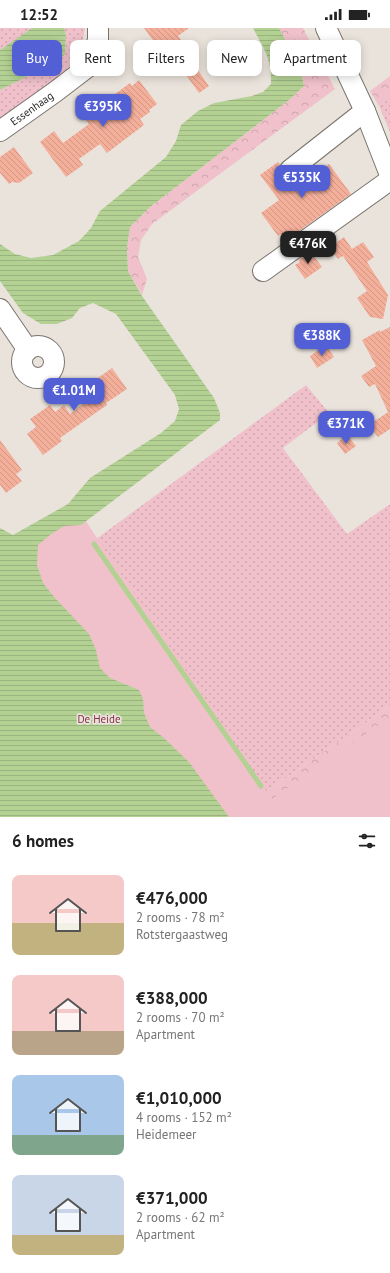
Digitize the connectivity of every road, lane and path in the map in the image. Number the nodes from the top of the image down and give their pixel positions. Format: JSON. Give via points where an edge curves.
{"nodes":[{"id":1,"x":98,"y":28,"type":"edge"},
{"id":2,"x":326,"y":28,"type":"edge"},
{"id":3,"x":365,"y":111,"type":"junction"},
{"id":4,"x":0,"y":131,"type":"edge"},
{"id":5,"x":290,"y":170,"type":"dead end"},
{"id":6,"x":390,"y":174,"type":"edge"},
{"id":7,"x":390,"y":180,"type":"edge"},
{"id":8,"x":262,"y":271,"type":"dead end"},
{"id":9,"x":0,"y":309,"type":"edge"},
{"id":10,"x":28,"y":350,"type":"dead end"}],
"edges":[{"from":1,"to":4,"type":"street","name":"Essenhaag","via":[[98,40],[89,66]]},
{"from":2,"to":3,"type":"street"},
{"from":3,"to":5,"type":"street"},
{"from":3,"to":6,"type":"street"},
{"from":7,"to":8,"type":"street"},
{"from":9,"to":10,"type":"street"}]}
